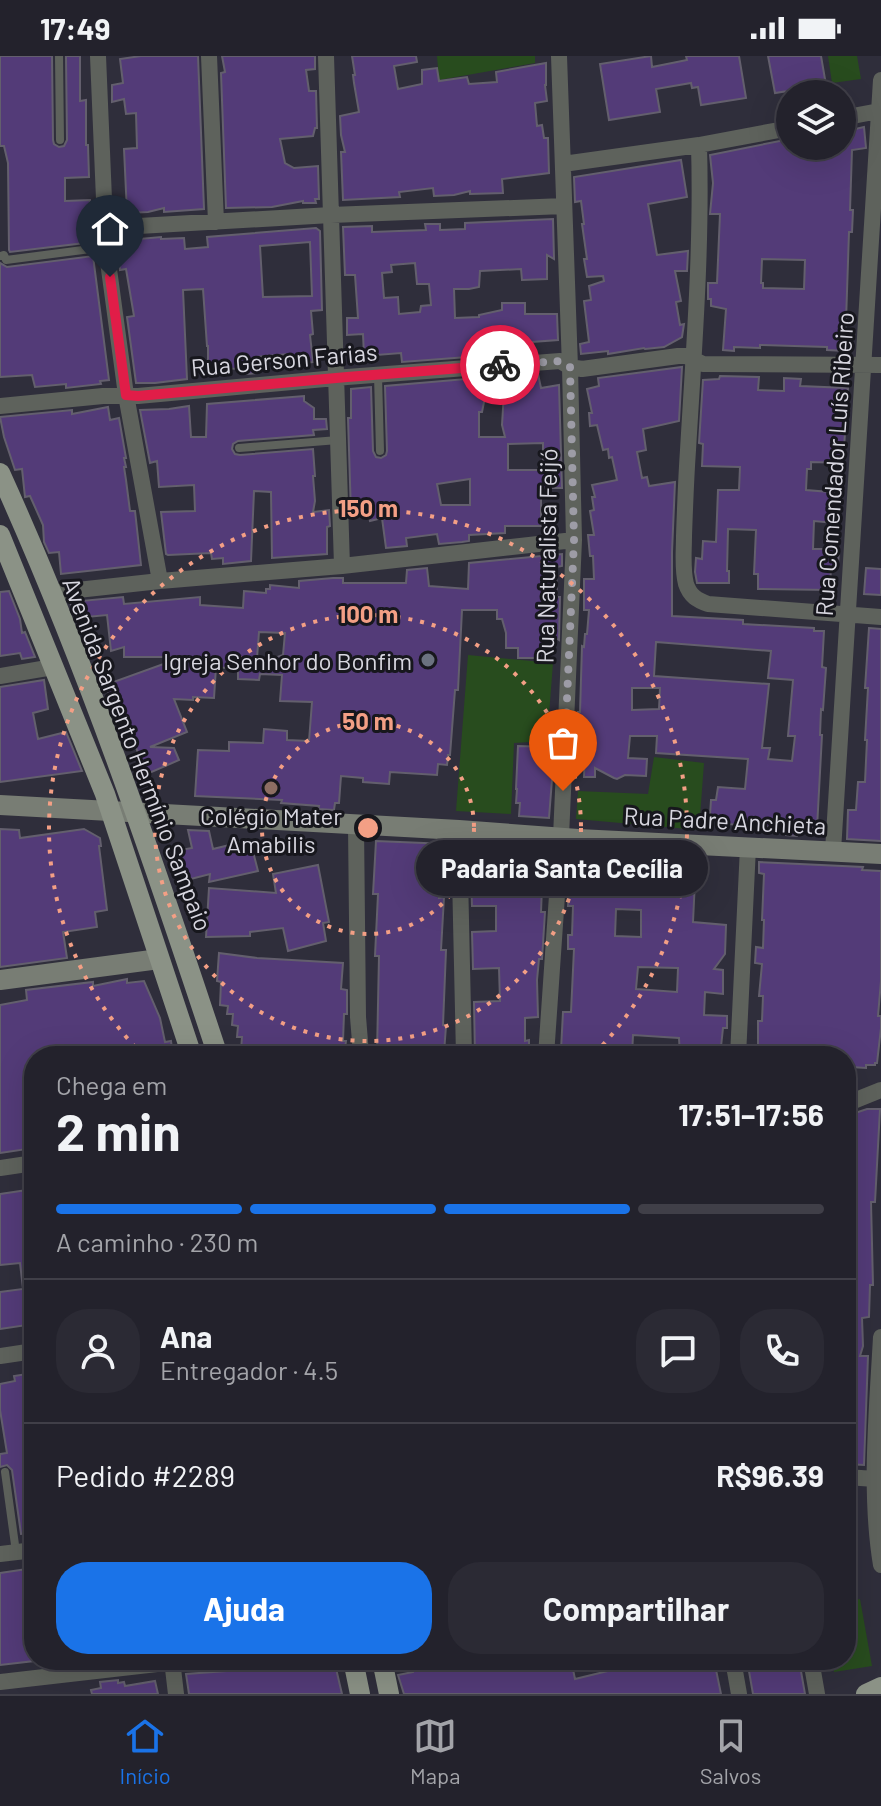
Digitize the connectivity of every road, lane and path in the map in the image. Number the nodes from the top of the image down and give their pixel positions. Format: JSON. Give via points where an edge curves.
{"nodes":[{"id":1,"x":59,"y":56,"type":"edge"},
{"id":2,"x":98,"y":56,"type":"edge"},
{"id":3,"x":209,"y":56,"type":"edge"},
{"id":4,"x":326,"y":56,"type":"edge"},
{"id":5,"x":559,"y":56,"type":"edge"},
{"id":6,"x":881,"y":80,"type":"edge"},
{"id":7,"x":879,"y":111,"type":"junction"},
{"id":8,"x":856,"y":115,"type":"edge"},
{"id":9,"x":776,"y":131,"type":"edge"},
{"id":10,"x":60,"y":140,"type":"dead end"},
{"id":11,"x":699,"y":145,"type":"junction"},
{"id":12,"x":563,"y":164,"type":"junction"},
{"id":13,"x":564,"y":206,"type":"junction"},
{"id":14,"x":331,"y":215,"type":"junction"},
{"id":15,"x":216,"y":222,"type":"junction"},
{"id":16,"x":104,"y":228,"type":"junction"},
{"id":17,"x":106,"y":247,"type":"junction"},
{"id":18,"x":0,"y":256,"type":"edge"},
{"id":19,"x":693,"y":359,"type":"junction"},
{"id":20,"x":864,"y":364,"type":"junction"},
{"id":21,"x":881,"y":365,"type":"edge"},
{"id":22,"x":570,"y":367,"type":"junction"},
{"id":23,"x":378,"y":375,"type":"junction"},
{"id":24,"x":336,"y":378,"type":"junction"},
{"id":25,"x":126,"y":395,"type":"junction"},
{"id":26,"x":0,"y":406,"type":"edge"},
{"id":27,"x":338,"y":440,"type":"junction"},
{"id":28,"x":239,"y":448,"type":"dead end"},
{"id":29,"x":380,"y":451,"type":"dead end"},
{"id":30,"x":0,"y":473,"type":"edge"},
{"id":31,"x":0,"y":535,"type":"edge"},
{"id":32,"x":574,"y":540,"type":"junction"},
{"id":33,"x":342,"y":566,"type":"junction"},
{"id":34,"x":160,"y":581,"type":"junction"},
{"id":35,"x":50,"y":593,"type":"junction"},
{"id":36,"x":848,"y":616,"type":"junction"},
{"id":37,"x":881,"y":617,"type":"edge"},
{"id":38,"x":53,"y":667,"type":"junction"},
{"id":39,"x":0,"y":676,"type":"edge"},
{"id":40,"x":0,"y":805,"type":"edge"},
{"id":41,"x":111,"y":811,"type":"junction"},
{"id":42,"x":135,"y":812,"type":"junction"},
{"id":43,"x":356,"y":825,"type":"junction"},
{"id":44,"x":459,"y":830,"type":"junction"},
{"id":45,"x":561,"y":837,"type":"junction"},
{"id":46,"x":748,"y":847,"type":"junction"},
{"id":47,"x":833,"y":851,"type":"junction"},
{"id":48,"x":881,"y":854,"type":"edge"},
{"id":49,"x":159,"y":959,"type":"junction"},
{"id":50,"x":0,"y":980,"type":"edge"},
{"id":51,"x":189,"y":1046,"type":"edge"},
{"id":52,"x":215,"y":1046,"type":"edge"},
{"id":53,"x":360,"y":1046,"type":"edge"},
{"id":54,"x":464,"y":1046,"type":"edge"},
{"id":55,"x":547,"y":1046,"type":"edge"},
{"id":56,"x":738,"y":1046,"type":"edge"},
{"id":57,"x":881,"y":1090,"type":"edge"},
{"id":58,"x":856,"y":1100,"type":"edge"},
{"id":59,"x":24,"y":1164,"type":"edge"},
{"id":60,"x":0,"y":1168,"type":"edge"},
{"id":61,"x":881,"y":1337,"type":"edge"},
{"id":62,"x":24,"y":1352,"type":"edge"},
{"id":63,"x":0,"y":1356,"type":"edge"},
{"id":64,"x":5,"y":1472,"type":"dead end"},
{"id":65,"x":856,"y":1478,"type":"edge"},
{"id":66,"x":875,"y":1479,"type":"junction"},
{"id":67,"x":8,"y":1553,"type":"edge"},
{"id":68,"x":881,"y":1565,"type":"edge"},
{"id":69,"x":98,"y":1670,"type":"edge"},
{"id":70,"x":173,"y":1670,"type":"edge"},
{"id":71,"x":355,"y":1670,"type":"edge"},
{"id":72,"x":384,"y":1670,"type":"edge"},
{"id":73,"x":735,"y":1670,"type":"edge"},
{"id":74,"x":813,"y":1670,"type":"edge"},
{"id":75,"x":0,"y":1682,"type":"edge"},
{"id":76,"x":881,"y":1687,"type":"edge"},
{"id":77,"x":176,"y":1694,"type":"edge"},
{"id":78,"x":360,"y":1694,"type":"edge"},
{"id":79,"x":389,"y":1694,"type":"edge"},
{"id":80,"x":739,"y":1694,"type":"edge"},
{"id":81,"x":817,"y":1694,"type":"edge"},
{"id":82,"x":866,"y":1694,"type":"edge"}],
"edges":[{"from":1,"to":10,"type":"lane"},
{"from":2,"to":16,"type":"street"},
{"from":3,"to":15,"type":"street"},
{"from":4,"to":14,"type":"street"},
{"from":5,"to":12,"type":"street","name":"Rua Naturalista Feijó"},
{"from":6,"to":7,"type":"street","name":"Rua Comendador Luís Ribeiro"},
{"from":7,"to":8,"type":"street"},
{"from":7,"to":20,"type":"street","name":"Rua Comendador Luís Ribeiro"},
{"from":9,"to":11,"type":"street"},
{"from":11,"to":12,"type":"street"},
{"from":11,"to":19,"type":"street"},
{"from":12,"to":13,"type":"street","name":"Rua Naturalista Feijó"},
{"from":13,"to":14,"type":"street"},
{"from":13,"to":22,"type":"street","name":"Rua Naturalista Feijó"},
{"from":14,"to":15,"type":"street"},
{"from":14,"to":24,"type":"street"},
{"from":15,"to":16,"type":"street"},
{"from":16,"to":17,"type":"street"},
{"from":17,"to":18,"type":"lane","via":[[6,260]]},
{"from":17,"to":25,"type":"street"},
{"from":19,"to":20,"type":"street","name":"Rua Gerson Farias","via":[[703,364]]},
{"from":19,"to":22,"type":"street","name":"Rua Gerson Farias","via":[[665,356]]},
{"from":19,"to":36,"type":"street","via":[[687,588],[708,604]]},
{"from":20,"to":21,"type":"street","name":"Rua Gerson Farias"},
{"from":20,"to":36,"type":"street","name":"Rua Comendador Luís Ribeiro"},
{"from":22,"to":23,"type":"street","name":"Rua Gerson Farias","via":[[560,361]]},
{"from":22,"to":32,"type":"street","name":"Rua Naturalista Feijó"},
{"from":23,"to":24,"type":"street","name":"Rua Gerson Farias"},
{"from":23,"to":29,"type":"lane"},
{"from":24,"to":25,"type":"street","name":"Rua Gerson Farias"},
{"from":24,"to":27,"type":"street"},
{"from":25,"to":26,"type":"street","name":"Rua Gerson Farias"},
{"from":25,"to":34,"type":"street"},
{"from":27,"to":28,"type":"lane"},
{"from":27,"to":33,"type":"street"},
{"from":30,"to":35,"type":"main road","name":"Avenida Sargento Hermínio Sampaio"},
{"from":31,"to":38,"type":"main road","name":"Avenida Sargento Hermínio Sampaio"},
{"from":32,"to":33,"type":"street"},
{"from":32,"to":45,"type":"street","name":"Rua Naturalista Feijó"},
{"from":33,"to":34,"type":"street"},
{"from":34,"to":35,"type":"street"},
{"from":35,"to":42,"type":"main road","name":"Avenida Sargento Hermínio Sampaio"},
{"from":36,"to":37,"type":"street"},
{"from":36,"to":47,"type":"street","name":"Rua Comendador Luís Ribeiro"},
{"from":38,"to":39,"type":"street"},
{"from":38,"to":41,"type":"main road","name":"Avenida Sargento Hermínio Sampaio"},
{"from":40,"to":41,"type":"street","name":"Rua Padre Anchieta"},
{"from":41,"to":42,"type":"street","name":"Rua Padre Anchieta"},
{"from":41,"to":49,"type":"main road","name":"Avenida Sargento Hermínio Sampaio"},
{"from":42,"to":43,"type":"street","name":"Rua Padre Anchieta"},
{"from":42,"to":52,"type":"main road","name":"Avenida Sargento Hermínio Sampaio"},
{"from":43,"to":44,"type":"street","name":"Rua Padre Anchieta"},
{"from":43,"to":53,"type":"street"},
{"from":44,"to":45,"type":"street","name":"Rua Padre Anchieta"},
{"from":44,"to":54,"type":"street"},
{"from":45,"to":46,"type":"street","name":"Rua Padre Anchieta"},
{"from":45,"to":55,"type":"street","name":"Rua Naturalista Feijó"},
{"from":46,"to":47,"type":"street","name":"Rua Padre Anchieta"},
{"from":46,"to":56,"type":"street"},
{"from":47,"to":48,"type":"street","name":"Rua Padre Anchieta"},
{"from":49,"to":50,"type":"street"},
{"from":49,"to":51,"type":"main road","name":"Avenida Sargento Hermínio Sampaio"},
{"from":57,"to":58,"type":"street"},
{"from":59,"to":60,"type":"street"},
{"from":61,"to":66,"type":"street"},
{"from":62,"to":63,"type":"street"},
{"from":64,"to":67,"type":"lane"},
{"from":65,"to":66,"type":"street"},
{"from":66,"to":68,"type":"street"},
{"from":69,"to":75,"type":"street"},
{"from":70,"to":77,"type":"street"},
{"from":71,"to":78,"type":"main road"},
{"from":72,"to":79,"type":"main road"},
{"from":73,"to":80,"type":"street"},
{"from":74,"to":81,"type":"street"},
{"from":76,"to":82,"type":"main road"}]}
